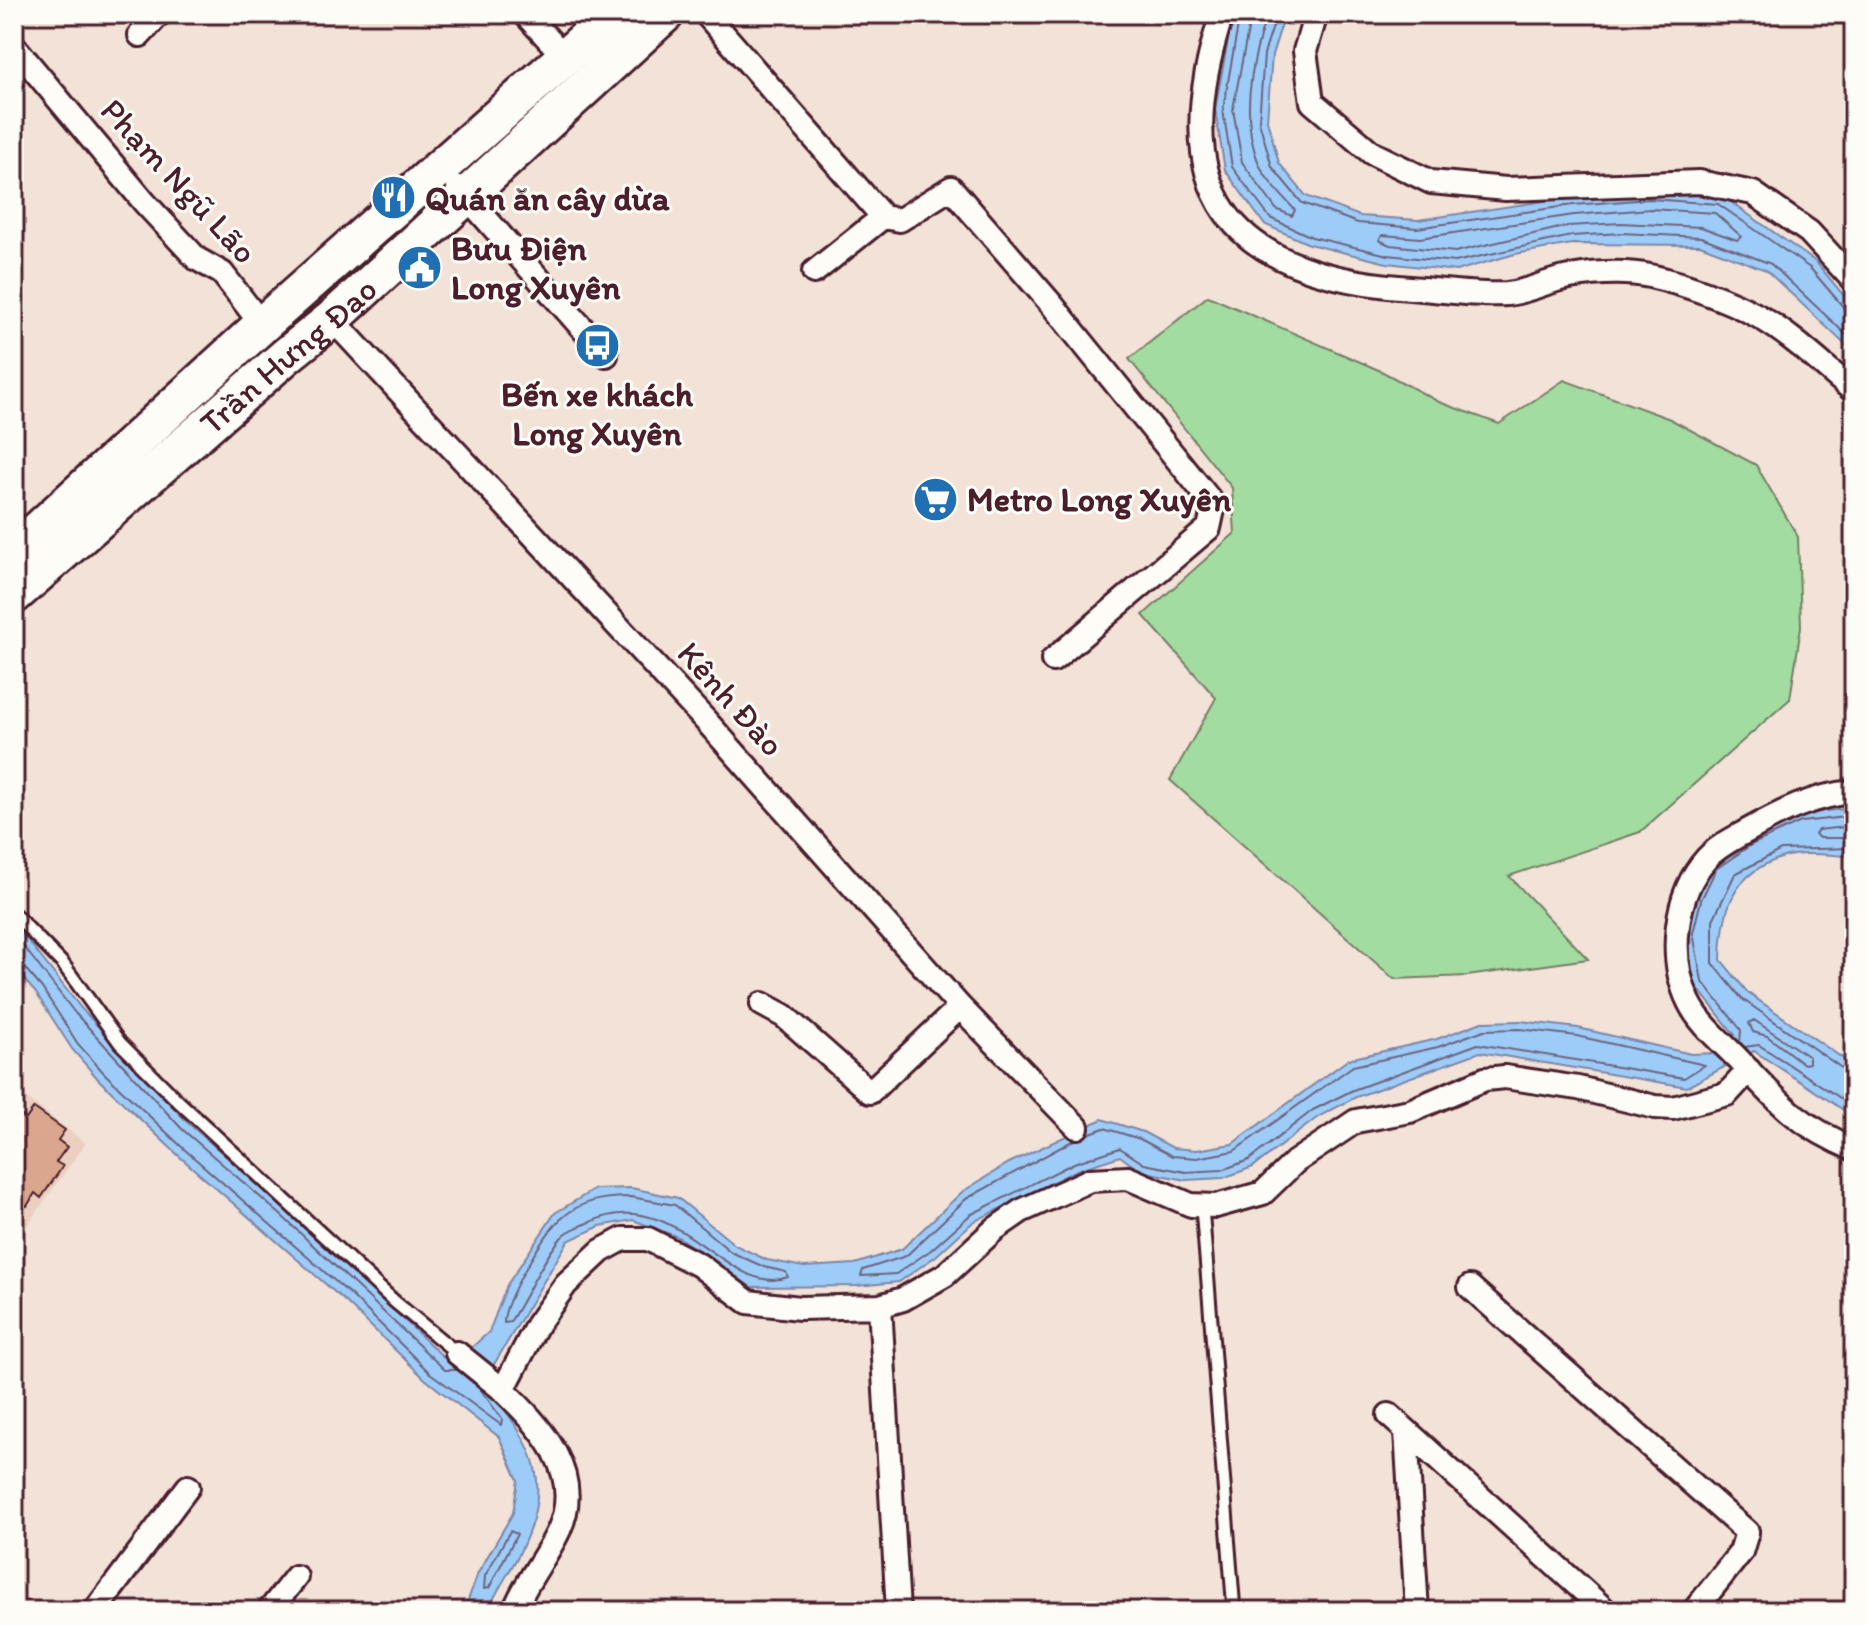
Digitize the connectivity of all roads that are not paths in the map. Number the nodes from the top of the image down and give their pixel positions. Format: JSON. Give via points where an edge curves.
{"nodes":[{"id":1,"x":159,"y":14,"type":"edge"},
{"id":2,"x":525,"y":14,"type":"edge"},
{"id":3,"x":614,"y":14,"type":"edge"},
{"id":4,"x":665,"y":14,"type":"edge"},
{"id":5,"x":706,"y":14,"type":"edge"},
{"id":6,"x":1222,"y":14,"type":"edge"},
{"id":7,"x":1316,"y":14,"type":"edge"},
{"id":8,"x":140,"y":35,"type":"dead end"},
{"id":9,"x":14,"y":46,"type":"edge"},
{"id":10,"x":565,"y":57,"type":"junction"},
{"id":11,"x":441,"y":169,"type":"junction"},
{"id":12,"x":466,"y":195,"type":"junction"},
{"id":13,"x":883,"y":217,"type":"junction"},
{"id":14,"x":814,"y":272,"type":"dead end"},
{"id":15,"x":1854,"y":281,"type":"edge"},
{"id":16,"x":332,"y":319,"type":"junction"},
{"id":17,"x":262,"y":325,"type":"junction"},
{"id":18,"x":606,"y":355,"type":"dead end"},
{"id":19,"x":286,"y":356,"type":"junction"},
{"id":20,"x":1854,"y":391,"type":"edge"},
{"id":21,"x":14,"y":552,"type":"edge"},
{"id":22,"x":14,"y":595,"type":"edge"},
{"id":23,"x":1053,"y":660,"type":"dead end"},
{"id":24,"x":1854,"y":792,"type":"edge"},
{"id":25,"x":14,"y":914,"type":"edge"},
{"id":26,"x":762,"y":1004,"type":"dead end"},
{"id":27,"x":960,"y":1007,"type":"junction"},
{"id":28,"x":1746,"y":1068,"type":"junction"},
{"id":29,"x":1077,"y":1127,"type":"dead end"},
{"id":30,"x":1854,"y":1149,"type":"edge"},
{"id":31,"x":1202,"y":1207,"type":"junction"},
{"id":32,"x":1470,"y":1287,"type":"dead end"},
{"id":33,"x":880,"y":1306,"type":"junction"},
{"id":34,"x":457,"y":1353,"type":"joint"},
{"id":35,"x":499,"y":1386,"type":"junction"},
{"id":36,"x":1389,"y":1415,"type":"dead end"},
{"id":37,"x":1406,"y":1431,"type":"junction"},
{"id":38,"x":188,"y":1487,"type":"dead end"},
{"id":39,"x":296,"y":1577,"type":"dead end"},
{"id":40,"x":95,"y":1611,"type":"edge"},
{"id":41,"x":269,"y":1611,"type":"edge"},
{"id":42,"x":514,"y":1611,"type":"edge"},
{"id":43,"x":898,"y":1611,"type":"edge"},
{"id":44,"x":1234,"y":1611,"type":"edge"},
{"id":45,"x":1417,"y":1611,"type":"edge"},
{"id":46,"x":1606,"y":1611,"type":"edge"},
{"id":47,"x":1694,"y":1611,"type":"edge"}],
"edges":[{"from":1,"to":8,"type":"street"},
{"from":2,"to":10,"type":"street"},
{"from":3,"to":10,"type":"highway","name":"Trần Hưng Đạo"},
{"from":4,"to":12,"type":"highway","name":"Trần Hưng Đạo"},
{"from":5,"to":13,"type":"street"},
{"from":6,"to":20,"type":"street","via":[[1201,125],[1203,155],[1213,195],[1236,229],[1268,252],[1298,269],[1331,278],[1505,294],[1585,276],[1649,276],[1757,316]]},
{"from":7,"to":15,"type":"street","via":[[1305,51],[1312,102],[1384,159],[1431,182],[1506,189],[1699,182],[1753,193],[1809,232]]},
{"from":9,"to":17,"type":"street","name":"Phạm Ngũ Lão","via":[[145,203],[197,259],[222,273]]},
{"from":10,"to":11,"type":"highway","name":"Trần Hưng Đạo"},
{"from":11,"to":12,"type":"street"},
{"from":11,"to":17,"type":"highway","name":"Trần Hưng Đạo"},
{"from":12,"to":16,"type":"highway","name":"Trần Hưng Đạo"},
{"from":12,"to":18,"type":"street"},
{"from":13,"to":14,"type":"street"},
{"from":13,"to":23,"type":"street","via":[[900,220],[951,188],[1214,505],[1209,528]]},
{"from":16,"to":19,"type":"highway","name":"Trần Hưng Đạo"},
{"from":16,"to":27,"type":"street","name":"Kênh Đào","via":[[707,722]]},
{"from":17,"to":19,"type":"highway"},
{"from":17,"to":21,"type":"highway","name":"Trần Hưng Đạo"},
{"from":19,"to":22,"type":"highway","name":"Trần Hưng Đạo"},
{"from":24,"to":28,"type":"street","via":[[1780,812],[1716,849],[1695,874],[1679,921],[1677,964],[1690,1003]]},
{"from":25,"to":34,"type":"lane","via":[[63,964],[120,1043],[178,1101]]},
{"from":26,"to":27,"type":"street","via":[[784,1016],[870,1092]]},
{"from":27,"to":29,"type":"street","name":"Kênh Đào"},
{"from":28,"to":30,"type":"street","via":[[1802,1124]]},
{"from":28,"to":31,"type":"street","via":[[1727,1094],[1673,1108],[1505,1077],[1485,1079],[1410,1111],[1356,1121],[1295,1162],[1263,1193]]},
{"from":31,"to":33,"type":"street","via":[[1128,1178],[1090,1180],[1021,1211],[945,1275]]},
{"from":31,"to":44,"type":"lane"},
{"from":32,"to":47,"type":"street","via":[[1747,1532],[1741,1552]]},
{"from":33,"to":35,"type":"street","via":[[800,1308],[748,1302],[699,1265],[634,1237],[601,1251],[566,1284]]},
{"from":33,"to":43,"type":"street"},
{"from":34,"to":35,"type":"street"},
{"from":35,"to":42,"type":"street","via":[[539,1425],[559,1454],[565,1488],[561,1527]]},
{"from":36,"to":37,"type":"street"},
{"from":37,"to":45,"type":"street"},
{"from":37,"to":46,"type":"street"},
{"from":38,"to":40,"type":"street"},
{"from":39,"to":41,"type":"street"}]}
